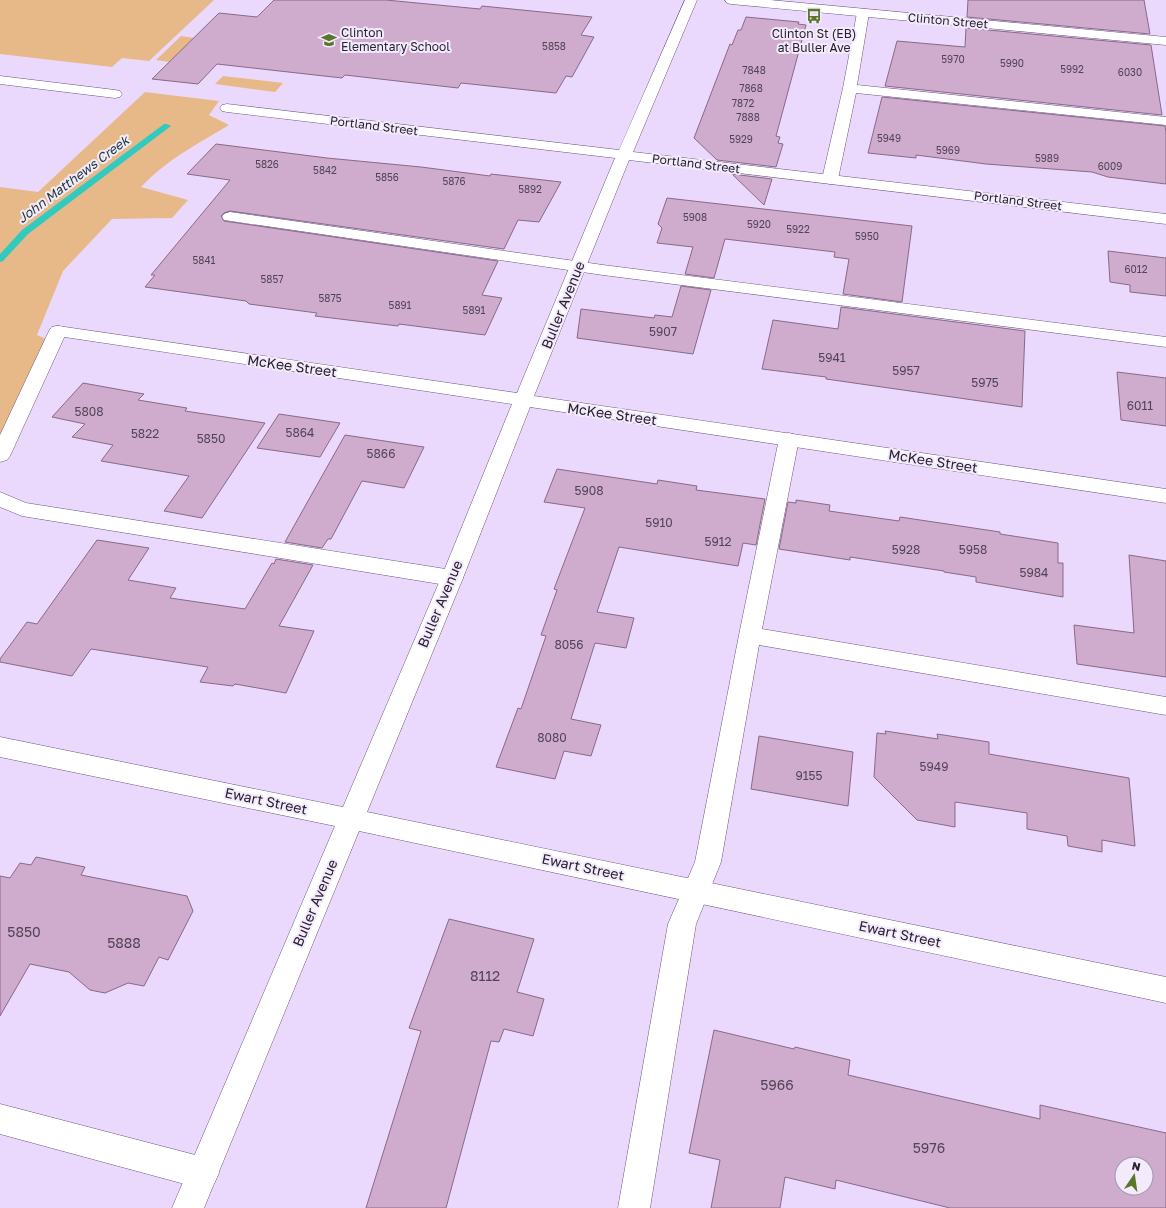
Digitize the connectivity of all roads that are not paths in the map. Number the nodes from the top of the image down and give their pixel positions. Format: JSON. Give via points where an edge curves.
{"nodes":[{"id":1,"x":691,"y":0,"type":"edge"},
{"id":2,"x":731,"y":0,"type":"edge"},
{"id":3,"x":857,"y":8,"type":"edge"},
{"id":4,"x":1166,"y":41,"type":"edge"},
{"id":5,"x":0,"y":80,"type":"edge"},
{"id":6,"x":850,"y":88,"type":"junction"},
{"id":7,"x":116,"y":94,"type":"dead end"},
{"id":8,"x":226,"y":108,"type":"dead end"},
{"id":9,"x":1166,"y":122,"type":"edge"},
{"id":10,"x":624,"y":156,"type":"junction"},
{"id":11,"x":830,"y":179,"type":"junction"},
{"id":12,"x":230,"y":217,"type":"dead end"},
{"id":13,"x":1166,"y":219,"type":"edge"},
{"id":14,"x":578,"y":267,"type":"junction"},
{"id":15,"x":1166,"y":342,"type":"edge"},
{"id":16,"x":523,"y":400,"type":"junction"},
{"id":17,"x":789,"y":439,"type":"junction"},
{"id":18,"x":0,"y":456,"type":"edge"},
{"id":19,"x":1166,"y":496,"type":"edge"},
{"id":20,"x":0,"y":499,"type":"edge"},
{"id":21,"x":452,"y":578,"type":"junction"},
{"id":22,"x":750,"y":635,"type":"junction"},
{"id":23,"x":1166,"y":706,"type":"edge"},
{"id":24,"x":0,"y":747,"type":"edge"},
{"id":25,"x":350,"y":819,"type":"junction"},
{"id":26,"x":696,"y":891,"type":"junction"},
{"id":27,"x":1166,"y":990,"type":"edge"},
{"id":28,"x":0,"y":1119,"type":"edge"},
{"id":29,"x":203,"y":1172,"type":"junction"},
{"id":30,"x":188,"y":1208,"type":"edge"},
{"id":31,"x":634,"y":1208,"type":"edge"}],
"edges":[{"from":1,"to":10,"type":"street","name":"Buller Avenue"},
{"from":2,"to":3,"type":"street","name":"Clinton Street"},
{"from":3,"to":4,"type":"street","name":"Clinton Street"},
{"from":3,"to":6,"type":"street"},
{"from":5,"to":7,"type":"street"},
{"from":6,"to":9,"type":"street"},
{"from":6,"to":11,"type":"street"},
{"from":8,"to":10,"type":"street","name":"Portland Street"},
{"from":10,"to":11,"type":"street","name":"Portland Street"},
{"from":10,"to":14,"type":"street","name":"Buller Avenue"},
{"from":11,"to":13,"type":"street","name":"Portland Street"},
{"from":12,"to":14,"type":"street"},
{"from":14,"to":15,"type":"street"},
{"from":14,"to":16,"type":"street","name":"Buller Avenue"},
{"from":16,"to":17,"type":"street","name":"McKee Street"},
{"from":16,"to":18,"type":"street","name":"McKee Street","via":[[58,331]]},
{"from":16,"to":21,"type":"street","name":"Buller Avenue"},
{"from":17,"to":19,"type":"street","name":"McKee Street"},
{"from":17,"to":22,"type":"street"},
{"from":20,"to":21,"type":"street","via":[[22,509]]},
{"from":21,"to":25,"type":"street","name":"Buller Avenue"},
{"from":22,"to":23,"type":"street"},
{"from":22,"to":26,"type":"street","via":[[708,862]]},
{"from":24,"to":25,"type":"street","name":"Ewart Street"},
{"from":25,"to":26,"type":"street","name":"Ewart Street"},
{"from":25,"to":29,"type":"street","name":"Buller Avenue"},
{"from":26,"to":27,"type":"street","name":"Ewart Street"},
{"from":26,"to":31,"type":"street","via":[[682,924]]},
{"from":28,"to":29,"type":"street"},
{"from":29,"to":30,"type":"street","name":"Buller Avenue"}]}
